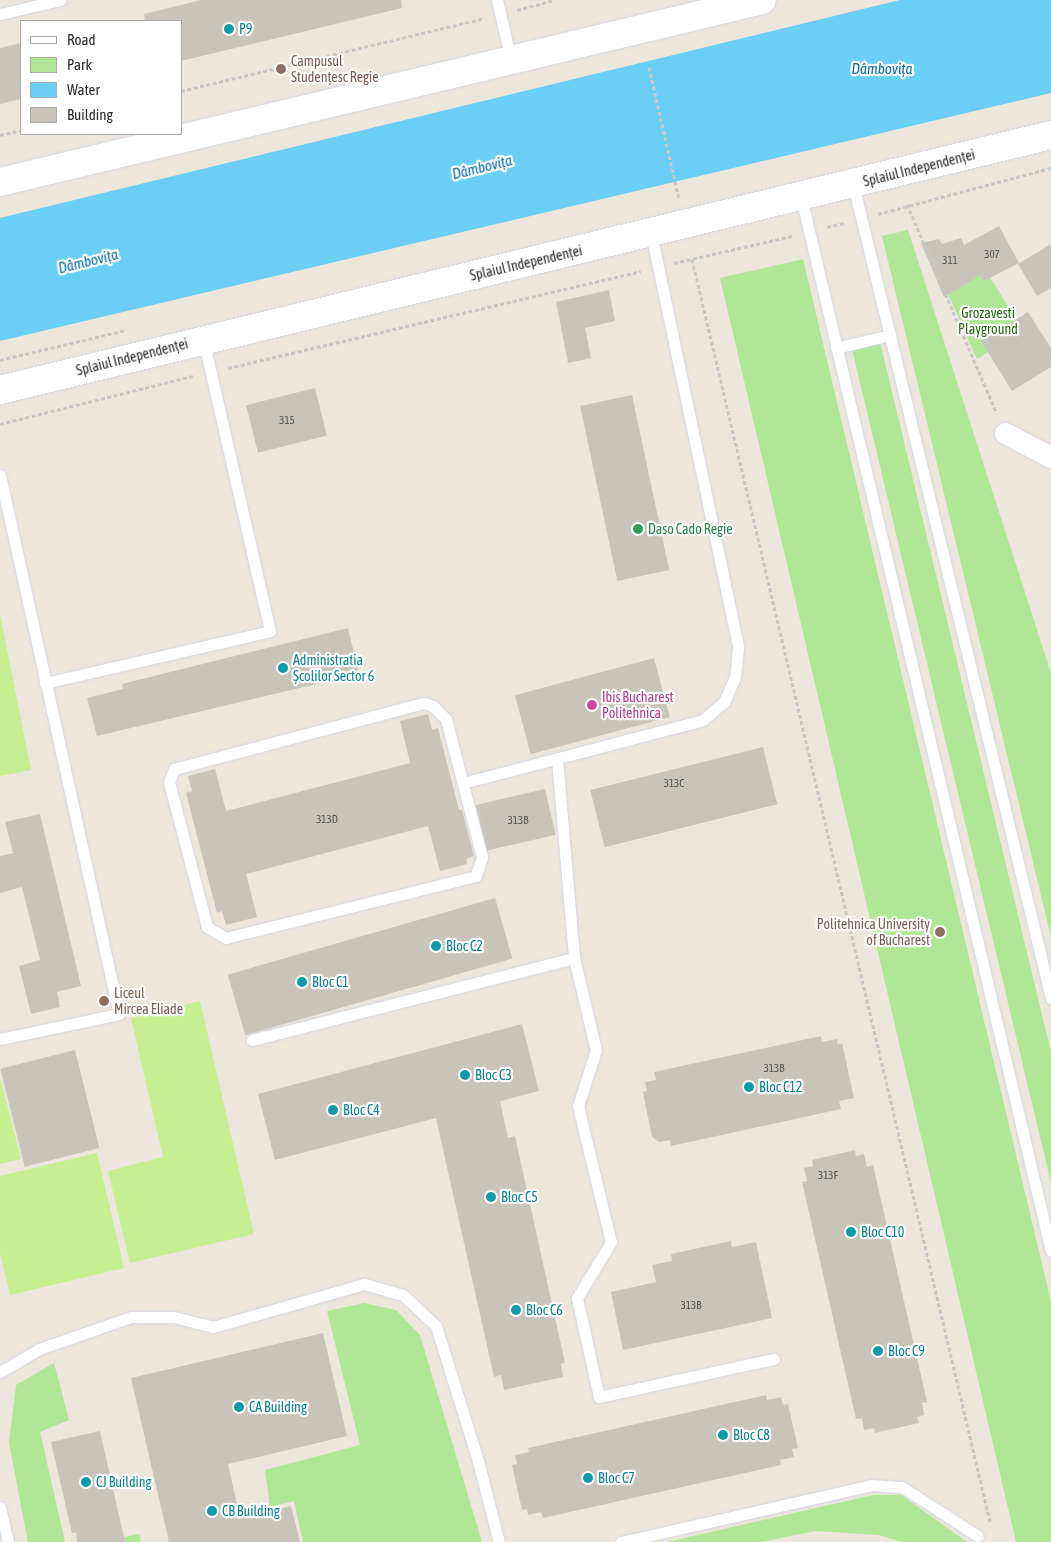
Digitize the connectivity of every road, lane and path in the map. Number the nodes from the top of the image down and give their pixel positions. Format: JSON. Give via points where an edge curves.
{"nodes":[{"id":1,"x":60,"y":0,"type":"edge"},
{"id":2,"x":497,"y":0,"type":"edge"},
{"id":3,"x":555,"y":0,"type":"edge"},
{"id":4,"x":762,"y":0,"type":"edge"},
{"id":5,"x":0,"y":14,"type":"edge"},
{"id":6,"x":500,"y":14,"type":"junction"},
{"id":7,"x":511,"y":60,"type":"junction"},
{"id":8,"x":649,"y":67,"type":"dead end"},
{"id":9,"x":182,"y":91,"type":"edge"},
{"id":10,"x":20,"y":130,"type":"edge"},
{"id":11,"x":0,"y":135,"type":"edge"},
{"id":12,"x":1051,"y":135,"type":"edge"},
{"id":13,"x":1051,"y":168,"type":"edge"},
{"id":14,"x":0,"y":182,"type":"edge"},
{"id":15,"x":853,"y":184,"type":"junction"},
{"id":16,"x":801,"y":197,"type":"junction"},
{"id":17,"x":679,"y":199,"type":"dead end"},
{"id":18,"x":907,"y":204,"type":"junction"},
{"id":19,"x":862,"y":219,"type":"junction"},
{"id":20,"x":809,"y":232,"type":"junction"},
{"id":21,"x":651,"y":233,"type":"junction"},
{"id":22,"x":692,"y":259,"type":"junction"},
{"id":23,"x":658,"y":267,"type":"junction"},
{"id":24,"x":890,"y":334,"type":"junction"},
{"id":25,"x":203,"y":340,"type":"junction"},
{"id":26,"x":836,"y":348,"type":"junction"},
{"id":27,"x":211,"y":372,"type":"junction"},
{"id":28,"x":0,"y":390,"type":"edge"},
{"id":29,"x":0,"y":424,"type":"edge"},
{"id":30,"x":1005,"y":433,"type":"joint"},
{"id":31,"x":1051,"y":457,"type":"edge"},
{"id":32,"x":0,"y":475,"type":"edge"},
{"id":33,"x":45,"y":683,"type":"junction"},
{"id":34,"x":557,"y":759,"type":"junction"},
{"id":35,"x":463,"y":784,"type":"junction"},
{"id":36,"x":574,"y":958,"type":"junction"},
{"id":37,"x":1051,"y":998,"type":"edge"},
{"id":38,"x":0,"y":1039,"type":"edge"},
{"id":39,"x":252,"y":1040,"type":"dead end"},
{"id":40,"x":1051,"y":1251,"type":"edge"},
{"id":41,"x":774,"y":1359,"type":"dead end"},
{"id":42,"x":0,"y":1372,"type":"edge"},
{"id":43,"x":0,"y":1507,"type":"edge"},
{"id":44,"x":992,"y":1533,"type":"dead end"},
{"id":45,"x":978,"y":1536,"type":"dead end"},
{"id":46,"x":8,"y":1542,"type":"edge"},
{"id":47,"x":499,"y":1542,"type":"edge"},
{"id":48,"x":620,"y":1542,"type":"edge"}],
"edges":[{"from":1,"to":5,"type":"lane"},
{"from":2,"to":6,"type":"lane"},
{"from":3,"to":6,"type":"path"},
{"from":4,"to":7,"type":"main road"},
{"from":6,"to":7,"type":"lane"},
{"from":6,"to":9,"type":"path"},
{"from":7,"to":14,"type":"main road"},
{"from":8,"to":17,"type":"path"},
{"from":10,"to":11,"type":"path"},
{"from":12,"to":15,"type":"main road","name":"Splaiul Independenței"},
{"from":13,"to":18,"type":"path"},
{"from":15,"to":16,"type":"main road","name":"Splaiul Independenței"},
{"from":15,"to":19,"type":"lane"},
{"from":16,"to":20,"type":"lane"},
{"from":16,"to":21,"type":"main road","name":"Splaiul Independenței"},
{"from":18,"to":19,"type":"path"},
{"from":18,"to":30,"type":"path"},
{"from":19,"to":20,"type":"path"},
{"from":19,"to":24,"type":"lane"},
{"from":20,"to":22,"type":"path"},
{"from":20,"to":26,"type":"lane"},
{"from":21,"to":23,"type":"lane"},
{"from":21,"to":25,"type":"main road","name":"Splaiul Independenței"},
{"from":22,"to":23,"type":"path"},
{"from":22,"to":44,"type":"path"},
{"from":23,"to":27,"type":"path"},
{"from":23,"to":34,"type":"lane","via":[[738,646],[735,678],[724,702],[703,720]]},
{"from":24,"to":26,"type":"lane"},
{"from":24,"to":37,"type":"lane"},
{"from":25,"to":27,"type":"lane"},
{"from":25,"to":28,"type":"main road","name":"Splaiul Independenței"},
{"from":26,"to":40,"type":"lane"},
{"from":27,"to":29,"type":"path"},
{"from":27,"to":33,"type":"lane","via":[[270,631]]},
{"from":30,"to":31,"type":"street"},
{"from":32,"to":33,"type":"lane"},
{"from":33,"to":38,"type":"lane","via":[[119,1014]]},
{"from":34,"to":35,"type":"lane"},
{"from":34,"to":36,"type":"lane"},
{"from":35,"to":35,"type":"lane","via":[[446,719],[433,706],[424,704],[174,769],[169,782],[207,927],[226,938],[476,876],[482,857]]},
{"from":36,"to":39,"type":"lane"},
{"from":36,"to":41,"type":"lane","via":[[596,1050],[578,1106],[611,1242],[577,1298],[599,1397]]},
{"from":42,"to":47,"type":"lane","via":[[39,1349],[131,1317],[174,1317],[213,1327],[364,1284],[403,1295],[436,1326],[478,1461]]},
{"from":43,"to":46,"type":"lane"},
{"from":45,"to":48,"type":"lane","via":[[902,1487],[871,1485]]}]}
